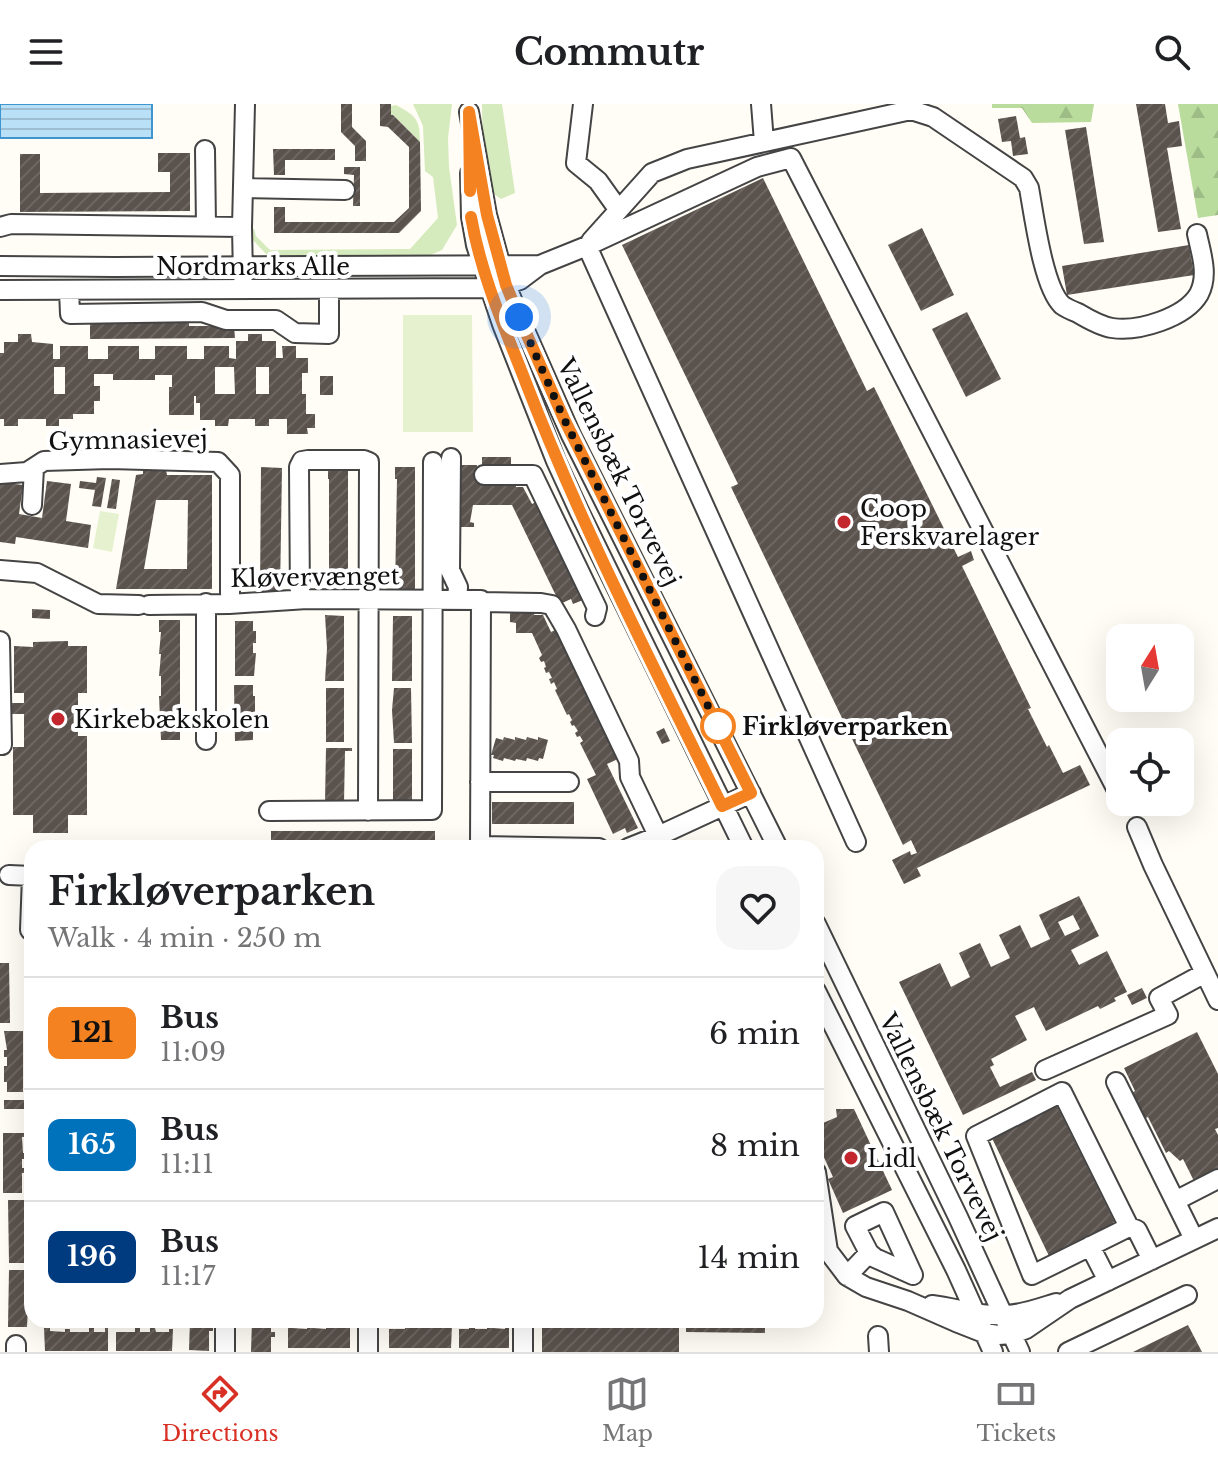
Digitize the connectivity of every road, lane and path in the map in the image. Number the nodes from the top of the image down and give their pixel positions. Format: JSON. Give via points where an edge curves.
{"nodes":[{"id":1,"x":245,"y":104,"type":"edge"},
{"id":2,"x":583,"y":104,"type":"edge"},
{"id":3,"x":761,"y":104,"type":"edge"},
{"id":4,"x":469,"y":108,"type":"edge"},
{"id":5,"x":764,"y":142,"type":"junction"},
{"id":6,"x":205,"y":150,"type":"dead end"},
{"id":7,"x":243,"y":188,"type":"junction"},
{"id":8,"x":345,"y":190,"type":"dead end"},
{"id":9,"x":618,"y":209,"type":"junction"},
{"id":10,"x":206,"y":226,"type":"junction"},
{"id":11,"x":0,"y":227,"type":"edge"},
{"id":12,"x":242,"y":227,"type":"junction"},
{"id":13,"x":1197,"y":234,"type":"dead end"},
{"id":14,"x":587,"y":246,"type":"junction"},
{"id":15,"x":540,"y":265,"type":"junction"},
{"id":16,"x":0,"y":266,"type":"edge"},
{"id":17,"x":492,"y":266,"type":"junction"},
{"id":18,"x":242,"y":267,"type":"junction"},
{"id":19,"x":498,"y":287,"type":"junction"},
{"id":20,"x":329,"y":289,"type":"junction"},
{"id":21,"x":0,"y":290,"type":"edge"},
{"id":22,"x":69,"y":290,"type":"junction"},
{"id":23,"x":243,"y":290,"type":"junction"},
{"id":24,"x":34,"y":468,"type":"junction"},
{"id":25,"x":0,"y":474,"type":"edge"},
{"id":26,"x":484,"y":475,"type":"dead end"},
{"id":27,"x":32,"y":505,"type":"dead end"},
{"id":28,"x":0,"y":570,"type":"edge"},
{"id":29,"x":230,"y":594,"type":"dead end"},
{"id":30,"x":368,"y":598,"type":"junction"},
{"id":31,"x":300,"y":599,"type":"junction"},
{"id":32,"x":433,"y":599,"type":"junction"},
{"id":33,"x":457,"y":600,"type":"junction"},
{"id":34,"x":481,"y":601,"type":"junction"},
{"id":35,"x":206,"y":603,"type":"junction"},
{"id":36,"x":595,"y":616,"type":"dead end"},
{"id":37,"x":0,"y":641,"type":"edge"},
{"id":38,"x":206,"y":740,"type":"dead end"},
{"id":39,"x":0,"y":745,"type":"edge"},
{"id":40,"x":1106,"y":769,"type":"edge"},
{"id":41,"x":480,"y":782,"type":"junction"},
{"id":42,"x":569,"y":782,"type":"dead end"},
{"id":43,"x":751,"y":793,"type":"junction"},
{"id":44,"x":722,"y":806,"type":"junction"},
{"id":45,"x":269,"y":811,"type":"dead end"},
{"id":46,"x":368,"y":811,"type":"junction"},
{"id":47,"x":1137,"y":827,"type":"dead end"},
{"id":48,"x":480,"y":840,"type":"edge"},
{"id":49,"x":660,"y":840,"type":"edge"},
{"id":50,"x":664,"y":840,"type":"edge"},
{"id":51,"x":740,"y":840,"type":"edge"},
{"id":52,"x":774,"y":840,"type":"edge"},
{"id":53,"x":856,"y":842,"type":"dead end"},
{"id":54,"x":9,"y":875,"type":"dead end"},
{"id":55,"x":24,"y":876,"type":"edge"},
{"id":56,"x":824,"y":941,"type":"edge"},
{"id":57,"x":1205,"y":973,"type":"junction"},
{"id":58,"x":1218,"y":1000,"type":"edge"},
{"id":59,"x":824,"y":1007,"type":"edge"},
{"id":60,"x":1045,"y":1070,"type":"dead end"},
{"id":61,"x":1116,"y":1082,"type":"dead end"},
{"id":62,"x":1218,"y":1179,"type":"edge"},
{"id":63,"x":1175,"y":1201,"type":"junction"},
{"id":64,"x":824,"y":1225,"type":"edge"},
{"id":65,"x":1129,"y":1227,"type":"junction"},
{"id":66,"x":1218,"y":1228,"type":"edge"},
{"id":67,"x":1194,"y":1239,"type":"junction"},
{"id":68,"x":1090,"y":1246,"type":"junction"},
{"id":69,"x":869,"y":1253,"type":"dead end"},
{"id":70,"x":1152,"y":1260,"type":"junction"},
{"id":71,"x":847,"y":1276,"type":"junction"},
{"id":72,"x":1108,"y":1281,"type":"junction"},
{"id":73,"x":1187,"y":1295,"type":"dead end"},
{"id":74,"x":1070,"y":1299,"type":"junction"},
{"id":75,"x":908,"y":1301,"type":"junction"},
{"id":76,"x":976,"y":1313,"type":"junction"},
{"id":77,"x":1005,"y":1316,"type":"junction"},
{"id":78,"x":225,"y":1328,"type":"edge"},
{"id":79,"x":368,"y":1328,"type":"edge"},
{"id":80,"x":523,"y":1328,"type":"edge"},
{"id":81,"x":984,"y":1333,"type":"junction"},
{"id":82,"x":1017,"y":1343,"type":"edge"},
{"id":83,"x":225,"y":1352,"type":"edge"},
{"id":84,"x":368,"y":1352,"type":"edge"},
{"id":85,"x":523,"y":1352,"type":"edge"},
{"id":86,"x":993,"y":1352,"type":"edge"},
{"id":87,"x":1068,"y":1352,"type":"edge"}],
"edges":[{"from":1,"to":7,"type":"street"},
{"from":2,"to":9,"type":"street","via":[[576,163],[598,181]]},
{"from":3,"to":5,"type":"street"},
{"from":4,"to":17,"type":"street","name":"Vallensbæk Torvevej"},
{"from":5,"to":9,"type":"street","via":[[687,159],[652,173]]},
{"from":5,"to":13,"type":"street","via":[[911,110],[933,117],[1023,178],[1047,279],[1062,305],[1111,328],[1161,321],[1186,308],[1199,293],[1205,274]]},
{"from":6,"to":10,"type":"street"},
{"from":7,"to":8,"type":"street"},
{"from":7,"to":12,"type":"street"},
{"from":9,"to":14,"type":"street"},
{"from":10,"to":11,"type":"street"},
{"from":10,"to":12,"type":"street"},
{"from":12,"to":18,"type":"street"},
{"from":14,"to":15,"type":"street"},
{"from":14,"to":40,"type":"street","via":[[757,167],[791,158]]},
{"from":14,"to":53,"type":"street"},
{"from":15,"to":17,"type":"street","name":"Nordmarks Alle"},
{"from":15,"to":19,"type":"street","via":[[520,280]]},
{"from":16,"to":18,"type":"street","name":"Nordmarks Alle"},
{"from":17,"to":18,"type":"street","name":"Nordmarks Alle"},
{"from":17,"to":19,"type":"street","name":"Vallensbæk Torvevej"},
{"from":18,"to":23,"type":"street"},
{"from":19,"to":20,"type":"street","name":"Nordmarks Alle"},
{"from":19,"to":43,"type":"street","name":"Vallensbæk Torvevej"},
{"from":19,"to":44,"type":"street","name":"Vallensbæk Torvevej","via":[[556,461]]},
{"from":20,"to":22,"type":"street","via":[[329,334],[295,333],[276,320],[226,320],[202,312],[70,314]]},
{"from":20,"to":23,"type":"street","name":"Nordmarks Alle"},
{"from":21,"to":22,"type":"street","name":"Nordmarks Alle"},
{"from":22,"to":23,"type":"street","name":"Nordmarks Alle"},
{"from":24,"to":25,"type":"street","name":"Gymnasievej"},
{"from":24,"to":27,"type":"street"},
{"from":24,"to":29,"type":"street","name":"Gymnasievej","via":[[44,461],[218,462],[230,475]]},
{"from":26,"to":36,"type":"street","via":[[533,475],[597,608]]},
{"from":28,"to":35,"type":"street","name":"Kløvervænget","via":[[37,573],[98,604]]},
{"from":30,"to":31,"type":"street","name":"Kløvervænget"},
{"from":30,"to":31,"type":"street","via":[[369,462],[337,459],[302,461],[299,467]]},
{"from":30,"to":32,"type":"street","name":"Kløvervænget"},
{"from":30,"to":46,"type":"street"},
{"from":31,"to":35,"type":"street","name":"Kløvervænget"},
{"from":32,"to":33,"type":"street","name":"Kløvervænget"},
{"from":32,"to":33,"type":"street","via":[[442,460]]},
{"from":32,"to":46,"type":"street","via":[[433,807]]},
{"from":33,"to":34,"type":"street","name":"Kløvervænget"},
{"from":34,"to":41,"type":"street"},
{"from":34,"to":49,"type":"street","via":[[552,605],[629,761],[630,777]]},
{"from":35,"to":38,"type":"street"},
{"from":37,"to":39,"type":"street"},
{"from":41,"to":42,"type":"street"},
{"from":41,"to":48,"type":"street"},
{"from":43,"to":44,"type":"street"},
{"from":43,"to":52,"type":"street","name":"Vallensbæk Torvevej"},
{"from":44,"to":50,"type":"street"},
{"from":44,"to":51,"type":"street","name":"Vallensbæk Torvevej"},
{"from":45,"to":46,"type":"street"},
{"from":47,"to":57,"type":"street"},
{"from":54,"to":55,"type":"street"},
{"from":56,"to":77,"type":"street","name":"Vallensbæk Torvevej"},
{"from":57,"to":58,"type":"street"},
{"from":57,"to":60,"type":"street","via":[[1159,998],[1168,1015]]},
{"from":59,"to":76,"type":"street","name":"Vallensbæk Torvevej"},
{"from":61,"to":63,"type":"street"},
{"from":62,"to":63,"type":"street"},
{"from":63,"to":67,"type":"street"},
{"from":64,"to":71,"type":"street","via":[[828,1251]]},
{"from":65,"to":68,"type":"street"},
{"from":65,"to":68,"type":"street","via":[[1062,1092],[976,1136],[1032,1275]]},
{"from":65,"to":70,"type":"street","via":[[1137,1230]]},
{"from":66,"to":67,"type":"street"},
{"from":67,"to":70,"type":"street"},
{"from":68,"to":72,"type":"street"},
{"from":69,"to":71,"type":"street"},
{"from":70,"to":72,"type":"street"},
{"from":71,"to":75,"type":"street"},
{"from":72,"to":74,"type":"street"},
{"from":73,"to":87,"type":"street"},
{"from":74,"to":77,"type":"street"},
{"from":74,"to":82,"type":"street"},
{"from":75,"to":76,"type":"street"},
{"from":75,"to":81,"type":"street"},
{"from":76,"to":77,"type":"street"},
{"from":76,"to":81,"type":"street","name":"Vallensbæk Torvevej"},
{"from":77,"to":82,"type":"street","name":"Vallensbæk Torvevej"},
{"from":78,"to":83,"type":"street"},
{"from":79,"to":84,"type":"street"},
{"from":80,"to":85,"type":"street"},
{"from":81,"to":82,"type":"street"},
{"from":81,"to":86,"type":"street","name":"Vallensbæk Torvevej"}]}
